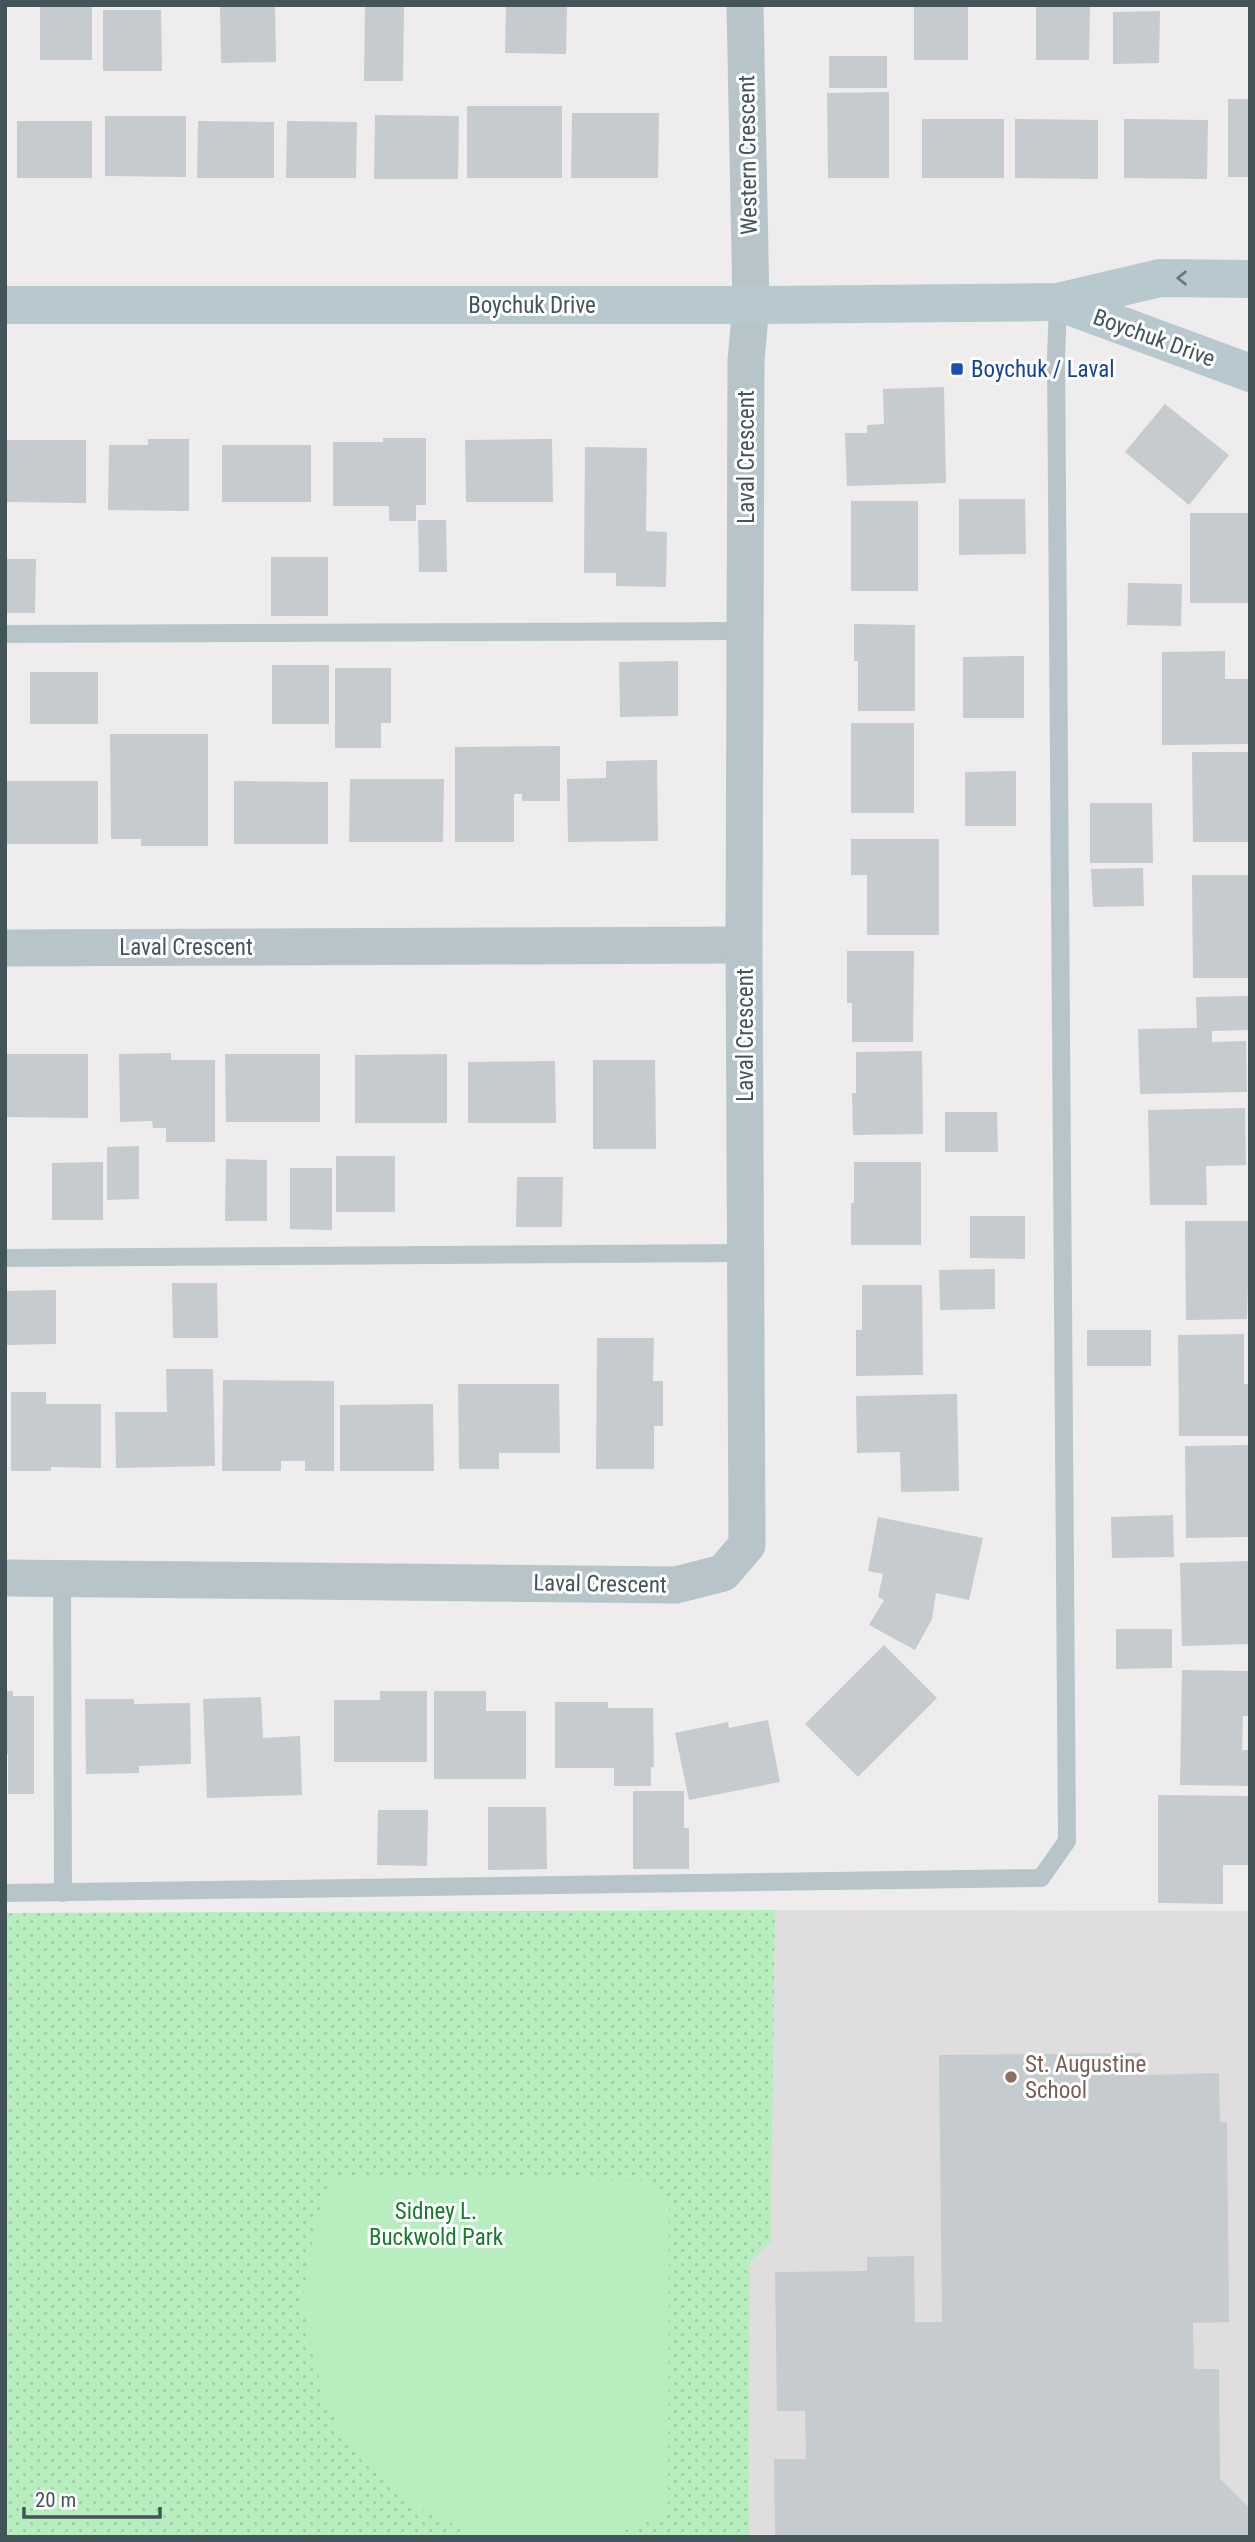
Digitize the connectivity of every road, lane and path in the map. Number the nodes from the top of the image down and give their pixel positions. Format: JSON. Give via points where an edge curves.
{"nodes":[{"id":1,"x":746,"y":5,"type":"edge"},
{"id":2,"x":1250,"y":279,"type":"edge"},
{"id":3,"x":1058,"y":302,"type":"junction"},
{"id":4,"x":5,"y":305,"type":"edge"},
{"id":5,"x":751,"y":305,"type":"junction"},
{"id":6,"x":1250,"y":373,"type":"edge"},
{"id":7,"x":746,"y":631,"type":"junction"},
{"id":8,"x":5,"y":634,"type":"edge"},
{"id":9,"x":744,"y":945,"type":"junction"},
{"id":10,"x":5,"y":948,"type":"edge"},
{"id":11,"x":746,"y":1253,"type":"junction"},
{"id":12,"x":5,"y":1258,"type":"edge"},
{"id":13,"x":5,"y":1578,"type":"edge"},
{"id":14,"x":62,"y":1578,"type":"junction"},
{"id":15,"x":5,"y":1893,"type":"edge"},
{"id":16,"x":64,"y":1894,"type":"junction"}],
"edges":[{"from":1,"to":5,"type":"street","name":"Western Crescent"},
{"from":2,"to":3,"type":"street","name":"Boychuk Drive","one_way":true,"via":[[1160,278]]},
{"from":3,"to":5,"type":"street","name":"Boychuk Drive"},
{"from":3,"to":6,"type":"street","name":"Boychuk Drive"},
{"from":3,"to":16,"type":"lane","via":[[1067,1841],[1041,1878]]},
{"from":4,"to":5,"type":"street","name":"Boychuk Drive"},
{"from":5,"to":7,"type":"street","name":"Laval Crescent","via":[[746,360]]},
{"from":7,"to":8,"type":"lane"},
{"from":7,"to":9,"type":"street","name":"Laval Crescent"},
{"from":9,"to":10,"type":"street","name":"Laval Crescent"},
{"from":9,"to":11,"type":"street","name":"Laval Crescent"},
{"from":11,"to":12,"type":"lane"},
{"from":11,"to":14,"type":"street","name":"Laval Crescent","via":[[747,1545],[723,1573],[676,1585]]},
{"from":13,"to":14,"type":"street","name":"Laval Crescent"},
{"from":14,"to":16,"type":"lane"},
{"from":15,"to":16,"type":"lane"}]}
